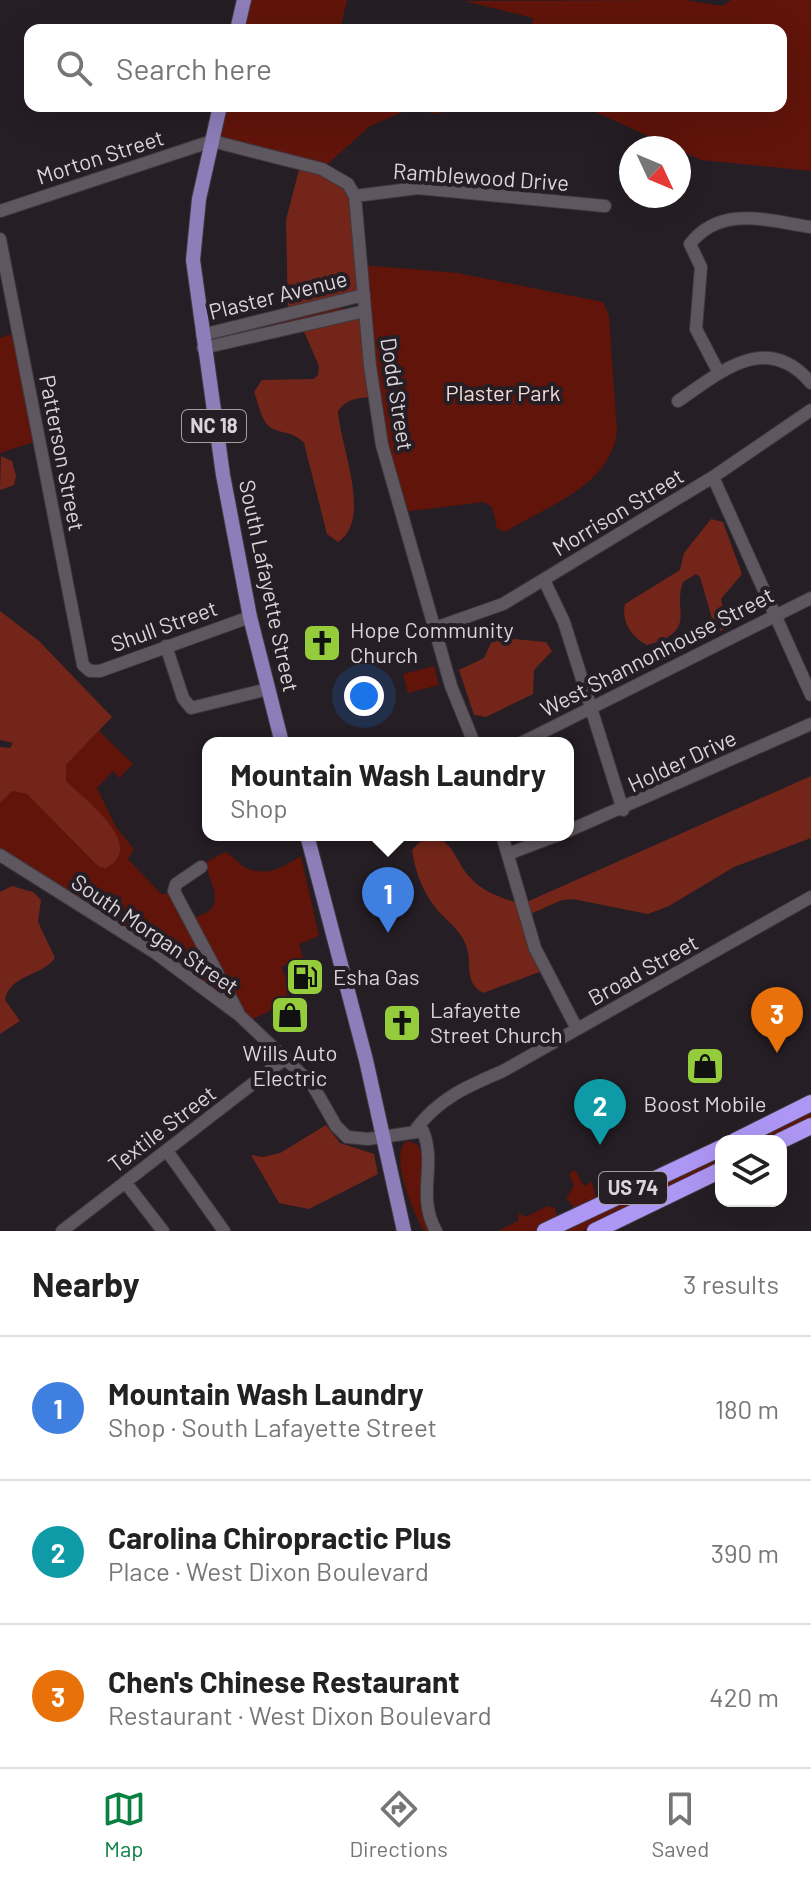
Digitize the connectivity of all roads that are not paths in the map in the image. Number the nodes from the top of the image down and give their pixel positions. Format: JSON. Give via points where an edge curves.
{"nodes":[{"id":1,"x":244,"y":0,"type":"edge"},
{"id":2,"x":238,"y":24,"type":"edge"},
{"id":3,"x":219,"y":112,"type":"edge"},
{"id":4,"x":212,"y":141,"type":"junction"},
{"id":5,"x":355,"y":196,"type":"junction"},
{"id":6,"x":605,"y":206,"type":"dead end"},
{"id":7,"x":0,"y":211,"type":"edge"},
{"id":8,"x":811,"y":227,"type":"edge"},
{"id":9,"x":0,"y":239,"type":"edge"},
{"id":10,"x":364,"y":295,"type":"junction"},
{"id":11,"x":365,"y":311,"type":"junction"},
{"id":12,"x":202,"y":341,"type":"junction"},
{"id":13,"x":719,"y":373,"type":"junction"},
{"id":14,"x":811,"y":383,"type":"edge"},
{"id":15,"x":678,"y":401,"type":"dead end"},
{"id":16,"x":811,"y":410,"type":"edge"},
{"id":17,"x":713,"y":477,"type":"junction"},
{"id":18,"x":544,"y":580,"type":"junction"},
{"id":19,"x":811,"y":598,"type":"edge"},
{"id":20,"x":774,"y":614,"type":"junction"},
{"id":21,"x":250,"y":617,"type":"junction"},
{"id":22,"x":435,"y":628,"type":"junction"},
{"id":23,"x":166,"y":646,"type":"junction"},
{"id":24,"x":90,"y":671,"type":"joint"},
{"id":25,"x":268,"y":689,"type":"junction"},
{"id":26,"x":811,"y":695,"type":"edge"},
{"id":27,"x":592,"y":705,"type":"junction"},
{"id":28,"x":811,"y":724,"type":"edge"},
{"id":29,"x":280,"y":737,"type":"edge"},
{"id":30,"x":472,"y":737,"type":"edge"},
{"id":31,"x":532,"y":737,"type":"edge"},
{"id":32,"x":623,"y":810,"type":"junction"},
{"id":33,"x":574,"y":829,"type":"edge"},
{"id":34,"x":309,"y":841,"type":"edge"},
{"id":35,"x":504,"y":841,"type":"edge"},
{"id":36,"x":542,"y":841,"type":"edge"},
{"id":37,"x":508,"y":854,"type":"junction"},
{"id":38,"x":0,"y":855,"type":"edge"},
{"id":39,"x":201,"y":867,"type":"dead end"},
{"id":40,"x":811,"y":897,"type":"edge"},
{"id":41,"x":239,"y":1015,"type":"junction"},
{"id":42,"x":577,"y":1029,"type":"junction"},
{"id":43,"x":286,"y":1058,"type":"junction"},
{"id":44,"x":811,"y":1103,"type":"edge"},
{"id":45,"x":811,"y":1126,"type":"edge"},
{"id":46,"x":416,"y":1129,"type":"junction"},
{"id":47,"x":747,"y":1135,"type":"edge"},
{"id":48,"x":385,"y":1136,"type":"junction"},
{"id":49,"x":787,"y":1138,"type":"edge"},
{"id":50,"x":167,"y":1151,"type":"junction"},
{"id":51,"x":715,"y":1151,"type":"edge"},
{"id":52,"x":715,"y":1173,"type":"edge"},
{"id":53,"x":125,"y":1182,"type":"junction"},
{"id":54,"x":62,"y":1231,"type":"edge"},
{"id":55,"x":163,"y":1231,"type":"edge"},
{"id":56,"x":224,"y":1231,"type":"edge"},
{"id":57,"x":404,"y":1231,"type":"edge"},
{"id":58,"x":436,"y":1231,"type":"edge"},
{"id":59,"x":545,"y":1231,"type":"edge"},
{"id":60,"x":595,"y":1231,"type":"edge"}],
"edges":[{"from":1,"to":2,"type":"main road"},
{"from":3,"to":4,"type":"main road","name":"South Lafayette Street","number":"NC 18"},
{"from":4,"to":5,"type":"street","via":[[322,169],[348,184]]},
{"from":4,"to":7,"type":"street","name":"Morton Street"},
{"from":4,"to":12,"type":"main road","name":"South Lafayette Street","number":"NC 18","via":[[193,260]]},
{"from":5,"to":6,"type":"street","name":"Ramblewood Drive","via":[[418,188]]},
{"from":5,"to":10,"type":"street","name":"Dodd Street"},
{"from":8,"to":13,"type":"street","via":[[741,217],[704,228],[690,244],[701,267],[696,329]]},
{"from":9,"to":24,"type":"street","name":"Patterson Street","via":[[83,665]]},
{"from":10,"to":11,"type":"street","name":"Dodd Street"},
{"from":10,"to":12,"type":"street","name":"Plaster Avenue"},
{"from":11,"to":12,"type":"street","name":"Plaster Avenue"},
{"from":11,"to":22,"type":"street","name":"Dodd Street","via":[[382,445]]},
{"from":12,"to":21,"type":"main road","name":"South Lafayette Street","number":"NC 18"},
{"from":13,"to":14,"type":"street","via":[[772,356],[795,366]]},
{"from":13,"to":15,"type":"street"},
{"from":16,"to":17,"type":"street","name":"Morrison Street"},
{"from":17,"to":18,"type":"street","name":"Morrison Street"},
{"from":17,"to":20,"type":"street"},
{"from":18,"to":22,"type":"street","name":"Morrison Street","via":[[503,604]]},
{"from":18,"to":27,"type":"street"},
{"from":19,"to":20,"type":"street","name":"West Shannonhouse Street"},
{"from":20,"to":26,"type":"street"},
{"from":20,"to":27,"type":"street","name":"West Shannonhouse Street"},
{"from":21,"to":23,"type":"street","name":"Shull Street"},
{"from":21,"to":25,"type":"main road","name":"South Lafayette Street","number":"NC 18"},
{"from":22,"to":30,"type":"street","name":"Dodd Street"},
{"from":23,"to":24,"type":"street","name":"Shull Street"},
{"from":23,"to":25,"type":"street","via":[[191,708]]},
{"from":25,"to":29,"type":"main road","name":"South Lafayette Street","number":"NC 18"},
{"from":27,"to":31,"type":"street","name":"West Shannonhouse Street"},
{"from":27,"to":32,"type":"street"},
{"from":28,"to":32,"type":"street","name":"Holder Drive"},
{"from":32,"to":33,"type":"street","name":"Holder Drive"},
{"from":34,"to":48,"type":"main road"},
{"from":35,"to":37,"type":"street"},
{"from":36,"to":37,"type":"street"},
{"from":37,"to":42,"type":"street","via":[[535,948]]},
{"from":38,"to":41,"type":"street","name":"South Morgan Street","via":[[154,952]]},
{"from":39,"to":41,"type":"street","via":[[174,891]]},
{"from":40,"to":42,"type":"street","name":"Broad Street"},
{"from":41,"to":43,"type":"street","name":"South Morgan Street"},
{"from":42,"to":46,"type":"street","name":"Broad Street","via":[[456,1091]]},
{"from":43,"to":48,"type":"street","name":"South Morgan Street","via":[[318,1090],[344,1134],[357,1140]]},
{"from":43,"to":50,"type":"street","name":"Textile Street"},
{"from":44,"to":47,"type":"highway"},
{"from":45,"to":49,"type":"highway"},
{"from":46,"to":48,"type":"street","name":"South Morgan Street"},
{"from":46,"to":58,"type":"street","via":[[424,1132],[428,1146],[425,1200]]},
{"from":48,"to":57,"type":"main road"},
{"from":50,"to":53,"type":"street","name":"Textile Street"},
{"from":50,"to":56,"type":"street"},
{"from":51,"to":59,"type":"highway","number":"US 74"},
{"from":52,"to":60,"type":"highway","number":"US 74"},
{"from":53,"to":54,"type":"street","name":"Textile Street"},
{"from":53,"to":55,"type":"street"}]}
